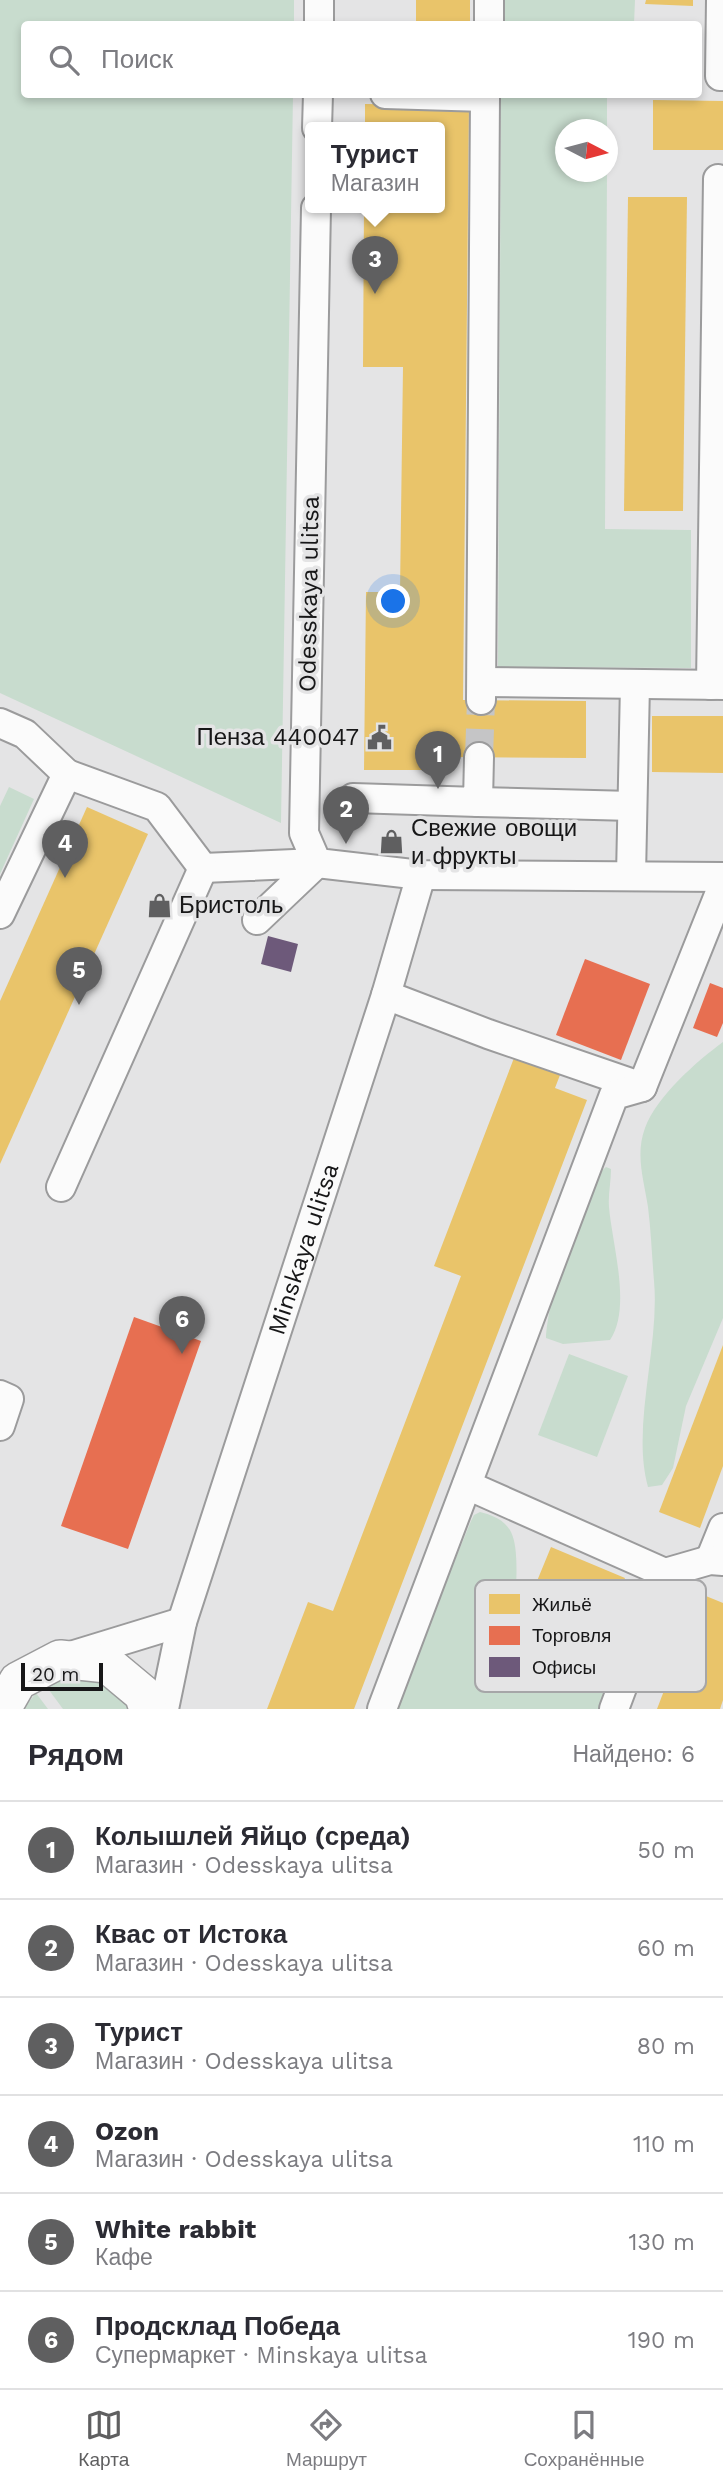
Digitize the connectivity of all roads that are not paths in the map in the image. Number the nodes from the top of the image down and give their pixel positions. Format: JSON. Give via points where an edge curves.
{"nodes":[{"id":1,"x":320,"y":0,"type":"edge"},
{"id":2,"x":489,"y":0,"type":"edge"},
{"id":3,"x":721,"y":0,"type":"edge"},
{"id":4,"x":319,"y":21,"type":"edge"},
{"id":5,"x":489,"y":21,"type":"edge"},
{"id":6,"x":714,"y":75,"type":"edge"},
{"id":7,"x":318,"y":98,"type":"edge"},
{"id":8,"x":485,"y":98,"type":"edge"},
{"id":9,"x":317,"y":122,"type":"edge"},
{"id":10,"x":718,"y":178,"type":"dead end"},
{"id":11,"x":316,"y":213,"type":"edge"},
{"id":12,"x":635,"y":684,"type":"junction"},
{"id":13,"x":717,"y":685,"type":"edge"},
{"id":14,"x":0,"y":723,"type":"edge"},
{"id":15,"x":480,"y":757,"type":"tunnel mouth"},
{"id":16,"x":67,"y":775,"type":"junction"},
{"id":17,"x":353,"y":798,"type":"dead end"},
{"id":18,"x":478,"y":802,"type":"junction"},
{"id":19,"x":632,"y":806,"type":"junction"},
{"id":20,"x":317,"y":863,"type":"junction"},
{"id":21,"x":203,"y":867,"type":"junction"},
{"id":22,"x":421,"y":875,"type":"junction"},
{"id":23,"x":631,"y":876,"type":"junction"},
{"id":24,"x":723,"y":877,"type":"edge"},
{"id":25,"x":723,"y":885,"type":"edge"},
{"id":26,"x":0,"y":914,"type":"edge"},
{"id":27,"x":257,"y":920,"type":"dead end"},
{"id":28,"x":386,"y":995,"type":"junction"},
{"id":29,"x":642,"y":1087,"type":"junction"},
{"id":30,"x":61,"y":1187,"type":"dead end"},
{"id":31,"x":0,"y":1395,"type":"edge"},
{"id":32,"x":0,"y":1426,"type":"edge"},
{"id":33,"x":467,"y":1485,"type":"junction"},
{"id":34,"x":723,"y":1528,"type":"edge"},
{"id":35,"x":716,"y":1560,"type":"edge"},
{"id":36,"x":665,"y":1573,"type":"junction"},
{"id":37,"x":662,"y":1580,"type":"edge"},
{"id":38,"x":182,"y":1622,"type":"junction"},
{"id":39,"x":60,"y":1659,"type":"junction"},
{"id":40,"x":7,"y":1692,"type":"edge"},
{"id":41,"x":620,"y":1692,"type":"edge"},
{"id":42,"x":148,"y":1709,"type":"edge"},
{"id":43,"x":164,"y":1709,"type":"edge"},
{"id":44,"x":382,"y":1709,"type":"edge"},
{"id":45,"x":614,"y":1709,"type":"edge"}],
"edges":[{"from":1,"to":4,"type":"street"},
{"from":2,"to":5,"type":"street"},
{"from":3,"to":6,"type":"street"},
{"from":7,"to":9,"type":"street"},
{"from":8,"to":12,"type":"street","via":[[481,691]]},
{"from":10,"to":13,"type":"street"},
{"from":11,"to":20,"type":"street","name":"Odesskaya ulitsa","via":[[304,833]]},
{"from":12,"to":13,"type":"street"},
{"from":12,"to":19,"type":"street"},
{"from":14,"to":16,"type":"street","via":[[25,734]]},
{"from":15,"to":18,"type":"street"},
{"from":16,"to":21,"type":"street","via":[[158,807]]},
{"from":16,"to":26,"type":"street"},
{"from":17,"to":18,"type":"street"},
{"from":18,"to":19,"type":"street"},
{"from":19,"to":23,"type":"street"},
{"from":20,"to":21,"type":"street"},
{"from":20,"to":22,"type":"street"},
{"from":20,"to":27,"type":"street"},
{"from":21,"to":30,"type":"street"},
{"from":22,"to":23,"type":"street"},
{"from":22,"to":28,"type":"street","name":"Minskaya ulitsa"},
{"from":23,"to":24,"type":"street"},
{"from":25,"to":29,"type":"street"},
{"from":28,"to":29,"type":"street"},
{"from":28,"to":38,"type":"street","name":"Minskaya ulitsa"},
{"from":29,"to":33,"type":"street","via":[[614,1095]]},
{"from":31,"to":32,"type":"street","via":[[9,1399]]},
{"from":33,"to":36,"type":"street"},
{"from":33,"to":44,"type":"street"},
{"from":34,"to":35,"type":"street"},
{"from":35,"to":36,"type":"street"},
{"from":36,"to":37,"type":"street"},
{"from":38,"to":39,"type":"street"},
{"from":38,"to":43,"type":"street","name":"Minskaya ulitsa"},
{"from":39,"to":40,"type":"main road"},
{"from":39,"to":42,"type":"main road","via":[[107,1664],[143,1694]]},
{"from":41,"to":45,"type":"street"}]}
